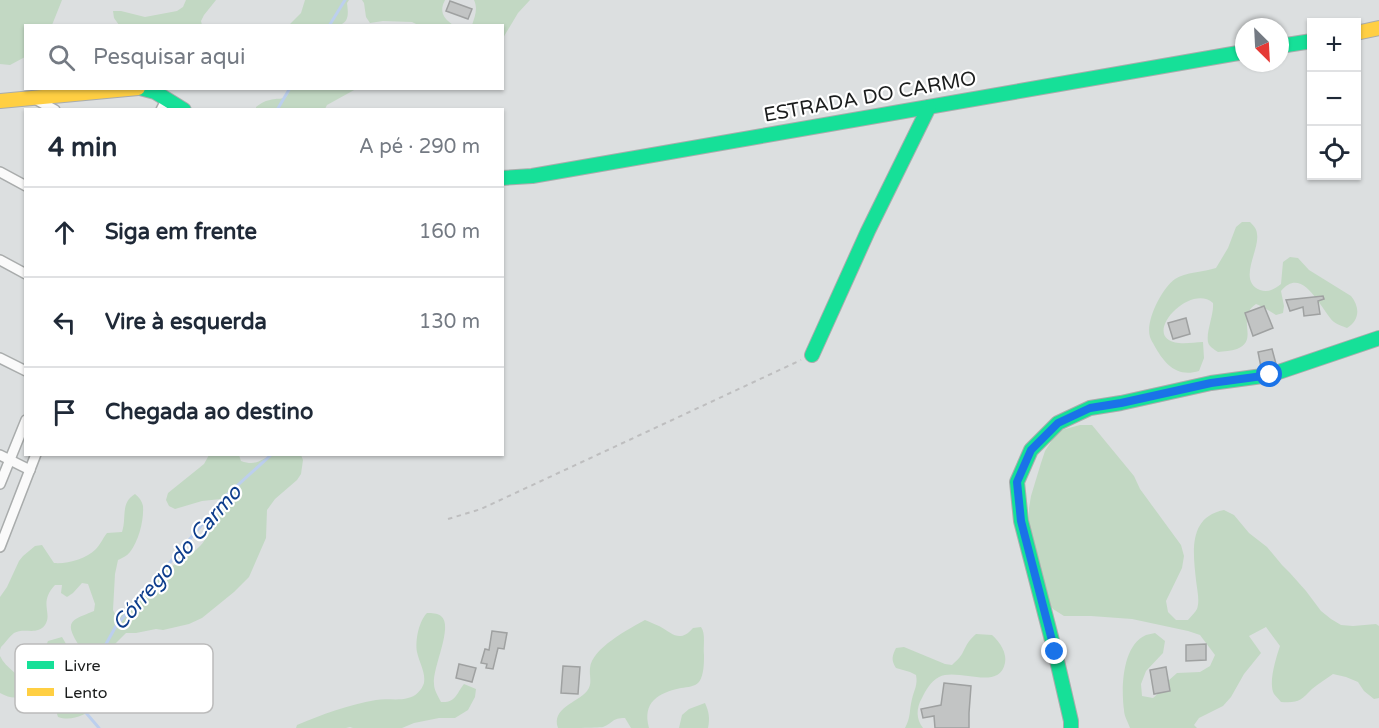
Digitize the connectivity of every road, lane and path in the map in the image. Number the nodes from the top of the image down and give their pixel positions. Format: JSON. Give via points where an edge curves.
{"nodes":[{"id":1,"x":1379,"y":28,"type":"edge"},
{"id":2,"x":1361,"y":32,"type":"edge"},
{"id":3,"x":1307,"y":41,"type":"edge"},
{"id":4,"x":1289,"y":44,"type":"edge"},
{"id":5,"x":1235,"y":54,"type":"edge"},
{"id":6,"x":118,"y":90,"type":"edge"},
{"id":7,"x":147,"y":90,"type":"edge"},
{"id":8,"x":33,"y":98,"type":"junction"},
{"id":9,"x":0,"y":100,"type":"edge"},
{"id":10,"x":164,"y":104,"type":"edge"},
{"id":11,"x":929,"y":107,"type":"junction"},
{"id":12,"x":51,"y":108,"type":"edge"},
{"id":13,"x":0,"y":172,"type":"edge"},
{"id":14,"x":504,"y":178,"type":"edge"},
{"id":15,"x":24,"y":185,"type":"edge"},
{"id":16,"x":0,"y":260,"type":"edge"},
{"id":17,"x":24,"y":273,"type":"edge"},
{"id":18,"x":1379,"y":338,"type":"edge"},
{"id":19,"x":812,"y":355,"type":"joint"},
{"id":20,"x":0,"y":358,"type":"edge"},
{"id":21,"x":24,"y":370,"type":"edge"},
{"id":22,"x":24,"y":425,"type":"edge"},
{"id":23,"x":0,"y":455,"type":"edge"},
{"id":24,"x":35,"y":456,"type":"edge"},
{"id":25,"x":9,"y":460,"type":"junction"},
{"id":26,"x":30,"y":470,"type":"junction"},
{"id":27,"x":0,"y":484,"type":"edge"},
{"id":28,"x":448,"y":519,"type":"dead end"},
{"id":29,"x":0,"y":544,"type":"edge"},
{"id":30,"x":1071,"y":728,"type":"edge"}],
"edges":[{"from":1,"to":2,"type":"street"},
{"from":3,"to":4,"type":"street"},
{"from":5,"to":11,"type":"street","name":"ESTRADA DO CARMO"},
{"from":6,"to":8,"type":"street"},
{"from":7,"to":10,"type":"street","via":[[155,92]]},
{"from":8,"to":9,"type":"street"},
{"from":8,"to":12,"type":"street"},
{"from":11,"to":14,"type":"street","name":"ESTRADA DO CARMO"},
{"from":11,"to":19,"type":"street"},
{"from":13,"to":15,"type":"street"},
{"from":16,"to":17,"type":"street"},
{"from":18,"to":30,"type":"street","via":[[1270,375],[1090,408],[1058,423],[1031,450],[1017,482],[1021,521]]},
{"from":19,"to":28,"type":"path","via":[[481,509]]},
{"from":20,"to":21,"type":"street"},
{"from":22,"to":25,"type":"street"},
{"from":23,"to":25,"type":"street"},
{"from":24,"to":26,"type":"street"},
{"from":25,"to":26,"type":"street"},
{"from":25,"to":27,"type":"street"},
{"from":26,"to":29,"type":"street"}]}
